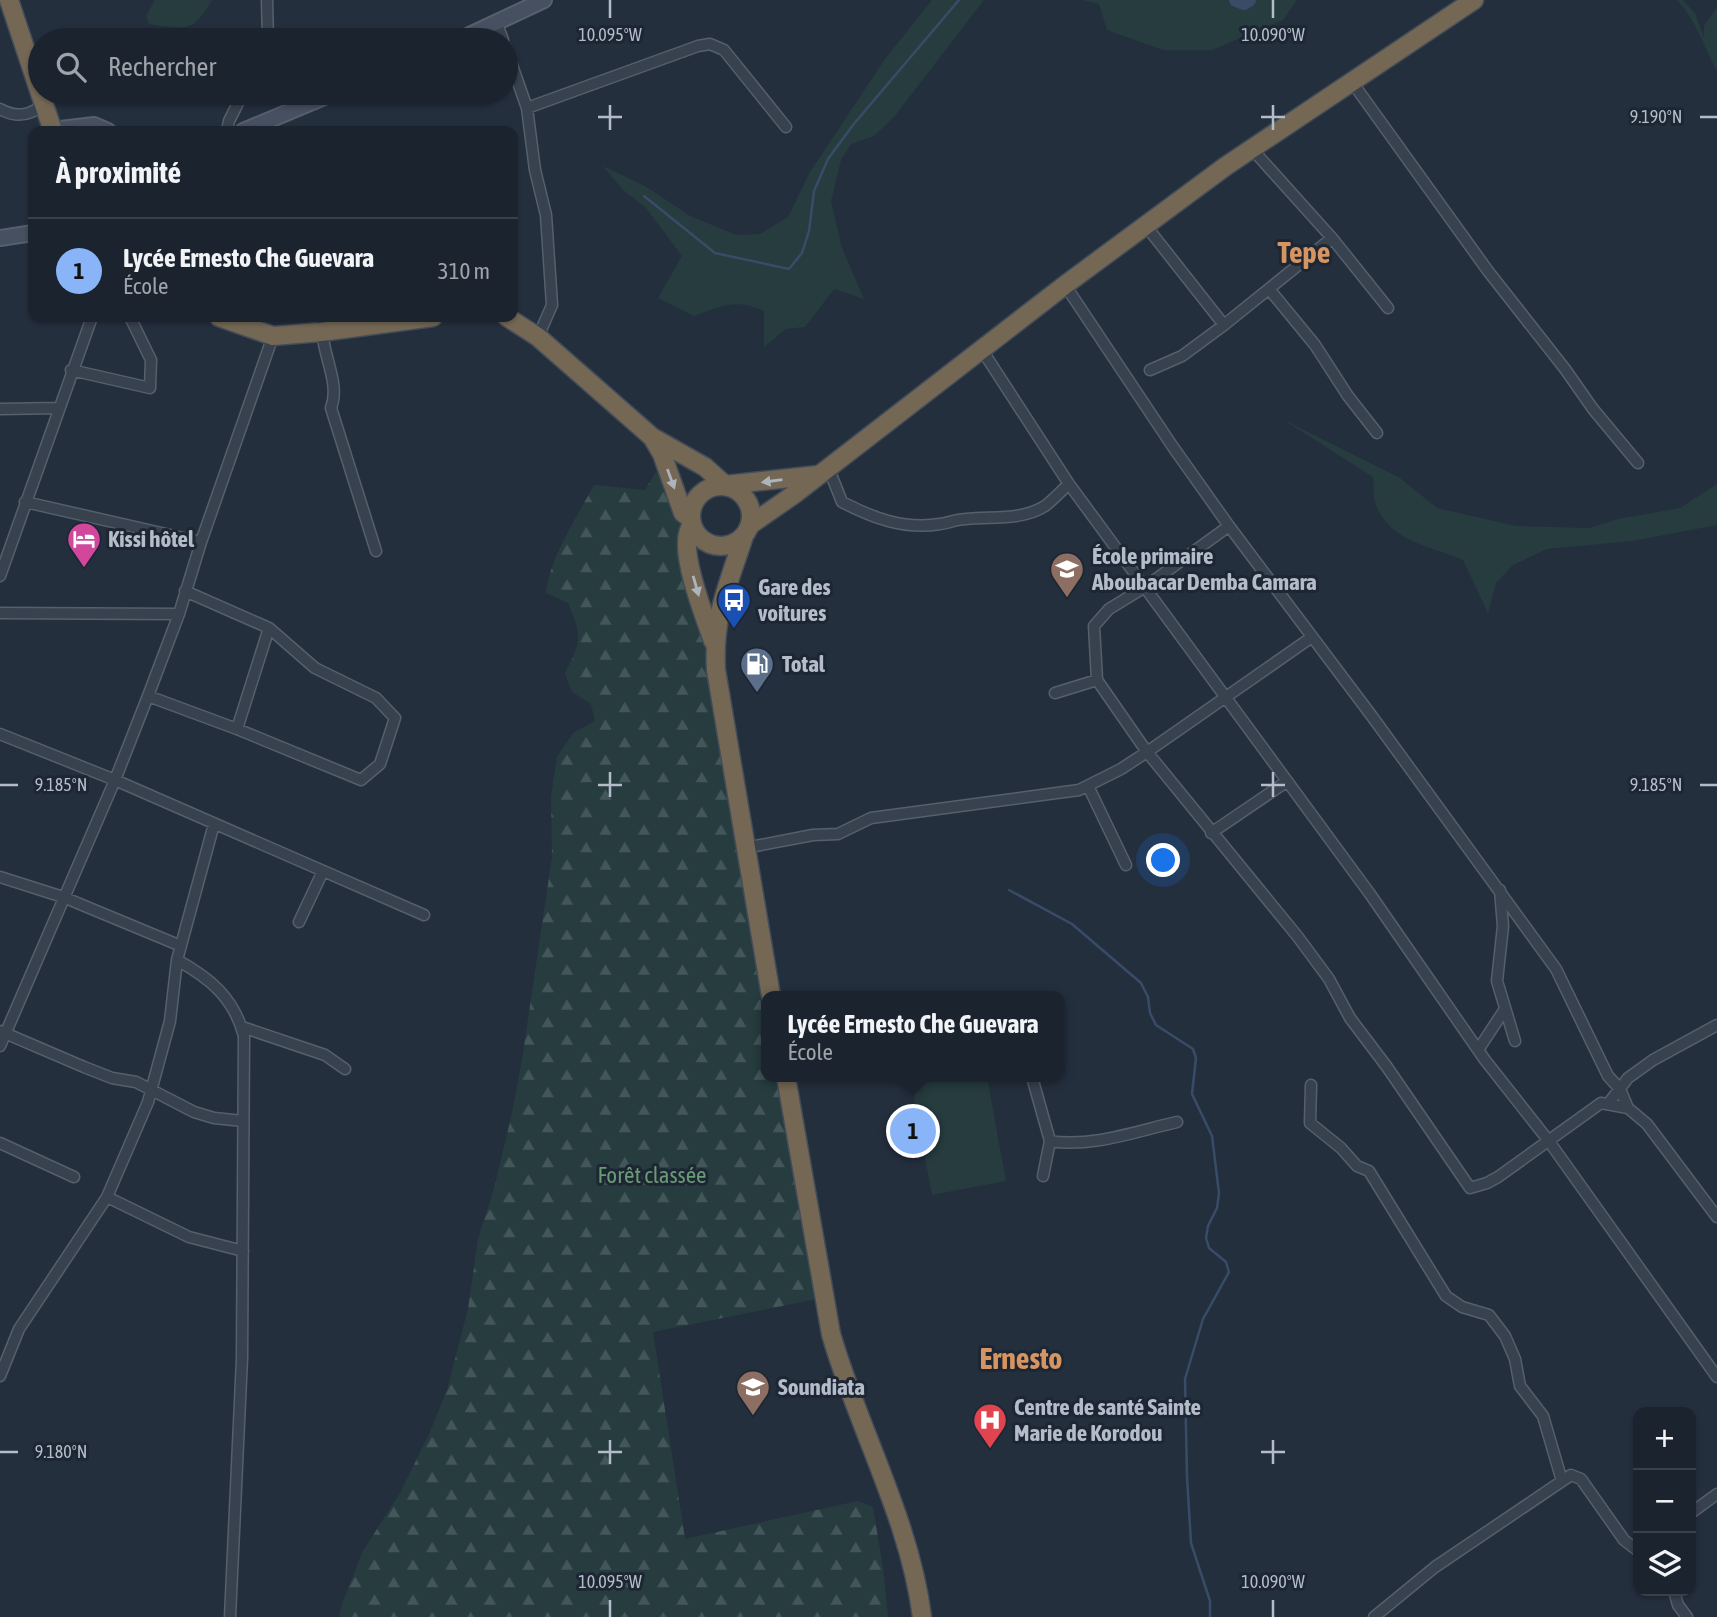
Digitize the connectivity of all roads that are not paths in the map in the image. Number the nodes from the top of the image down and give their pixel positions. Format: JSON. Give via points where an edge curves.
{"nodes":[{"id":1,"x":9,"y":0,"type":"edge"},
{"id":2,"x":267,"y":0,"type":"edge"},
{"id":3,"x":544,"y":0,"type":"edge"},
{"id":4,"x":1474,"y":0,"type":"edge"},
{"id":5,"x":497,"y":24,"type":"junction"},
{"id":6,"x":268,"y":28,"type":"edge"},
{"id":7,"x":488,"y":28,"type":"edge"},
{"id":8,"x":498,"y":28,"type":"edge"},
{"id":9,"x":28,"y":55,"type":"edge"},
{"id":10,"x":518,"y":82,"type":"edge"},
{"id":11,"x":1352,"y":82,"type":"junction"},
{"id":12,"x":38,"y":105,"type":"edge"},
{"id":13,"x":45,"y":105,"type":"edge"},
{"id":14,"x":237,"y":105,"type":"edge"},
{"id":15,"x":305,"y":105,"type":"edge"},
{"id":16,"x":527,"y":108,"type":"junction"},
{"id":17,"x":0,"y":109,"type":"edge"},
{"id":18,"x":51,"y":126,"type":"edge"},
{"id":19,"x":228,"y":126,"type":"edge"},
{"id":20,"x":255,"y":126,"type":"edge"},
{"id":21,"x":786,"y":127,"type":"dead end"},
{"id":22,"x":1252,"y":149,"type":"junction"},
{"id":23,"x":1146,"y":226,"type":"junction"},
{"id":24,"x":28,"y":234,"type":"edge"},
{"id":25,"x":0,"y":238,"type":"edge"},
{"id":26,"x":1332,"y":238,"type":"junction"},
{"id":27,"x":1065,"y":285,"type":"junction"},
{"id":28,"x":1269,"y":289,"type":"junction"},
{"id":29,"x":1388,"y":308,"type":"dead end"},
{"id":30,"x":90,"y":322,"type":"edge"},
{"id":31,"x":132,"y":322,"type":"edge"},
{"id":32,"x":233,"y":322,"type":"edge"},
{"id":33,"x":364,"y":322,"type":"edge"},
{"id":34,"x":515,"y":322,"type":"edge"},
{"id":35,"x":323,"y":325,"type":"edge"},
{"id":36,"x":1224,"y":325,"type":"junction"},
{"id":37,"x":273,"y":336,"type":"junction"},
{"id":38,"x":538,"y":337,"type":"junction"},
{"id":39,"x":982,"y":350,"type":"junction"},
{"id":40,"x":71,"y":370,"type":"junction"},
{"id":41,"x":1150,"y":370,"type":"dead end"},
{"id":42,"x":59,"y":408,"type":"junction"},
{"id":43,"x":0,"y":409,"type":"edge"},
{"id":44,"x":1377,"y":433,"type":"dead end"},
{"id":45,"x":652,"y":438,"type":"junction"},
{"id":46,"x":1638,"y":463,"type":"dead end"},
{"id":47,"x":823,"y":471,"type":"junction"},
{"id":48,"x":1069,"y":484,"type":"junction"},
{"id":49,"x":725,"y":485,"type":"junction"},
{"id":50,"x":25,"y":502,"type":"junction"},
{"id":51,"x":691,"y":522,"type":"junction"},
{"id":52,"x":1229,"y":526,"type":"junction"},
{"id":53,"x":747,"y":531,"type":"junction"},
{"id":54,"x":201,"y":542,"type":"junction"},
{"id":55,"x":376,"y":551,"type":"dead end"},
{"id":56,"x":0,"y":576,"type":"edge"},
{"id":57,"x":1145,"y":587,"type":"junction"},
{"id":58,"x":185,"y":591,"type":"junction"},
{"id":59,"x":0,"y":612,"type":"edge"},
{"id":60,"x":179,"y":614,"type":"junction"},
{"id":61,"x":269,"y":628,"type":"junction"},
{"id":62,"x":1312,"y":637,"type":"junction"},
{"id":63,"x":715,"y":647,"type":"junction"},
{"id":64,"x":1097,"y":680,"type":"junction"},
{"id":65,"x":1055,"y":693,"type":"dead end"},
{"id":66,"x":148,"y":696,"type":"junction"},
{"id":67,"x":1225,"y":697,"type":"junction"},
{"id":68,"x":237,"y":729,"type":"junction"},
{"id":69,"x":0,"y":734,"type":"edge"},
{"id":70,"x":1147,"y":752,"type":"junction"},
{"id":71,"x":115,"y":780,"type":"junction"},
{"id":72,"x":1286,"y":782,"type":"junction"},
{"id":73,"x":1088,"y":786,"type":"junction"},
{"id":74,"x":214,"y":824,"type":"junction"},
{"id":75,"x":1212,"y":833,"type":"junction"},
{"id":76,"x":746,"y":848,"type":"junction"},
{"id":77,"x":1126,"y":865,"type":"dead end"},
{"id":78,"x":323,"y":870,"type":"junction"},
{"id":79,"x":0,"y":877,"type":"edge"},
{"id":80,"x":1500,"y":890,"type":"junction"},
{"id":81,"x":63,"y":897,"type":"junction"},
{"id":82,"x":424,"y":915,"type":"dead end"},
{"id":83,"x":299,"y":922,"type":"dead end"},
{"id":84,"x":181,"y":946,"type":"junction"},
{"id":85,"x":177,"y":960,"type":"junction"},
{"id":86,"x":770,"y":991,"type":"edge"},
{"id":87,"x":1505,"y":1009,"type":"junction"},
{"id":88,"x":1717,"y":1025,"type":"edge"},
{"id":89,"x":242,"y":1027,"type":"junction"},
{"id":90,"x":3,"y":1032,"type":"edge"},
{"id":91,"x":1514,"y":1041,"type":"dead end"},
{"id":92,"x":0,"y":1046,"type":"edge"},
{"id":93,"x":1478,"y":1050,"type":"junction"},
{"id":94,"x":345,"y":1069,"type":"dead end"},
{"id":95,"x":787,"y":1082,"type":"edge"},
{"id":96,"x":1033,"y":1082,"type":"edge"},
{"id":97,"x":1311,"y":1085,"type":"dead end"},
{"id":98,"x":151,"y":1089,"type":"junction"},
{"id":99,"x":1619,"y":1089,"type":"junction"},
{"id":100,"x":1608,"y":1104,"type":"junction"},
{"id":101,"x":1628,"y":1108,"type":"junction"},
{"id":102,"x":243,"y":1121,"type":"junction"},
{"id":103,"x":1177,"y":1122,"type":"dead end"},
{"id":104,"x":1548,"y":1140,"type":"junction"},
{"id":105,"x":1049,"y":1141,"type":"junction"},
{"id":106,"x":0,"y":1143,"type":"edge"},
{"id":107,"x":1042,"y":1176,"type":"dead end"},
{"id":108,"x":74,"y":1177,"type":"dead end"},
{"id":109,"x":107,"y":1197,"type":"junction"},
{"id":110,"x":1717,"y":1217,"type":"edge"},
{"id":111,"x":243,"y":1251,"type":"junction"},
{"id":112,"x":0,"y":1376,"type":"edge"},
{"id":113,"x":1717,"y":1377,"type":"edge"},
{"id":114,"x":1562,"y":1481,"type":"junction"},
{"id":115,"x":1717,"y":1494,"type":"edge"},
{"id":116,"x":1696,"y":1509,"type":"edge"},
{"id":117,"x":1633,"y":1547,"type":"edge"},
{"id":118,"x":1675,"y":1596,"type":"edge"},
{"id":119,"x":230,"y":1617,"type":"edge"},
{"id":120,"x":922,"y":1617,"type":"edge"},
{"id":121,"x":1374,"y":1617,"type":"edge"},
{"id":122,"x":1687,"y":1617,"type":"edge"}],
"edges":[{"from":1,"to":9,"type":"highway"},
{"from":2,"to":6,"type":"street"},
{"from":3,"to":5,"type":"street"},
{"from":4,"to":11,"type":"highway"},
{"from":5,"to":7,"type":"street"},
{"from":5,"to":8,"type":"street"},
{"from":10,"to":16,"type":"street"},
{"from":11,"to":22,"type":"highway"},
{"from":11,"to":46,"type":"street","via":[[1488,271]]},
{"from":12,"to":17,"type":"street","via":[[34,113],[13,116]]},
{"from":13,"to":18,"type":"highway"},
{"from":14,"to":19,"type":"street"},
{"from":15,"to":20,"type":"street"},
{"from":16,"to":21,"type":"street","via":[[710,44],[724,50]]},
{"from":16,"to":38,"type":"street","via":[[546,215],[552,295]]},
{"from":22,"to":23,"type":"highway"},
{"from":22,"to":26,"type":"street"},
{"from":23,"to":27,"type":"highway"},
{"from":23,"to":36,"type":"street"},
{"from":24,"to":25,"type":"street"},
{"from":26,"to":28,"type":"street"},
{"from":26,"to":29,"type":"street"},
{"from":27,"to":39,"type":"highway"},
{"from":27,"to":52,"type":"street"},
{"from":28,"to":36,"type":"street"},
{"from":28,"to":44,"type":"street"},
{"from":30,"to":40,"type":"street"},
{"from":31,"to":40,"type":"street","via":[[151,360],[150,388]]},
{"from":32,"to":37,"type":"highway"},
{"from":33,"to":35,"type":"highway"},
{"from":34,"to":38,"type":"highway"},
{"from":35,"to":37,"type":"highway"},
{"from":35,"to":55,"type":"street","via":[[335,397],[331,408]]},
{"from":36,"to":41,"type":"street","via":[[1182,356]]},
{"from":37,"to":54,"type":"street"},
{"from":38,"to":45,"type":"highway"},
{"from":39,"to":47,"type":"highway"},
{"from":39,"to":48,"type":"street"},
{"from":40,"to":42,"type":"street"},
{"from":42,"to":43,"type":"street"},
{"from":42,"to":50,"type":"street"},
{"from":45,"to":49,"type":"highway","via":[[705,467]]},
{"from":45,"to":51,"type":"highway","one_way":true},
{"from":47,"to":48,"type":"street","via":[[842,502],[870,516],[914,526],[1012,517],[1044,507]]},
{"from":47,"to":49,"type":"highway","one_way":true},
{"from":47,"to":53,"type":"highway"},
{"from":48,"to":57,"type":"street"},
{"from":49,"to":51,"type":"highway","via":[[700,494],[691,509]]},
{"from":49,"to":53,"type":"highway","via":[[747,499],[751,508]]},
{"from":50,"to":54,"type":"street"},
{"from":50,"to":56,"type":"street"},
{"from":51,"to":53,"type":"highway","via":[[702,540],[720,546],[737,542]]},
{"from":51,"to":63,"type":"highway","one_way":true,"via":[[687,551]]},
{"from":52,"to":57,"type":"street"},
{"from":52,"to":62,"type":"street"},
{"from":53,"to":63,"type":"highway","via":[[723,595]]},
{"from":54,"to":58,"type":"street"},
{"from":57,"to":64,"type":"street","via":[[1109,610],[1094,626]]},
{"from":57,"to":67,"type":"street"},
{"from":58,"to":60,"type":"street"},
{"from":58,"to":61,"type":"street"},
{"from":59,"to":60,"type":"street"},
{"from":60,"to":66,"type":"street"},
{"from":61,"to":68,"type":"street"},
{"from":61,"to":68,"type":"street","via":[[315,667],[376,698],[395,718],[388,741],[380,764],[360,780]]},
{"from":62,"to":67,"type":"street"},
{"from":62,"to":80,"type":"street"},
{"from":63,"to":76,"type":"highway"},
{"from":64,"to":65,"type":"street"},
{"from":64,"to":70,"type":"street"},
{"from":66,"to":68,"type":"street"},
{"from":66,"to":71,"type":"street"},
{"from":67,"to":70,"type":"street"},
{"from":67,"to":72,"type":"street"},
{"from":69,"to":71,"type":"street"},
{"from":70,"to":73,"type":"street"},
{"from":70,"to":75,"type":"street"},
{"from":71,"to":74,"type":"street"},
{"from":71,"to":81,"type":"street"},
{"from":72,"to":75,"type":"street"},
{"from":72,"to":93,"type":"street"},
{"from":73,"to":76,"type":"street","via":[[871,818],[838,834]]},
{"from":73,"to":77,"type":"street"},
{"from":74,"to":78,"type":"street"},
{"from":74,"to":84,"type":"street"},
{"from":75,"to":104,"type":"street","via":[[1329,979],[1350,1018],[1470,1188],[1488,1184]]},
{"from":76,"to":86,"type":"highway"},
{"from":78,"to":82,"type":"street"},
{"from":78,"to":83,"type":"street"},
{"from":79,"to":81,"type":"street"},
{"from":80,"to":87,"type":"street","via":[[1503,926],[1497,981]]},
{"from":80,"to":99,"type":"street","via":[[1556,969],[1608,1076]]},
{"from":81,"to":84,"type":"street"},
{"from":81,"to":90,"type":"street"},
{"from":84,"to":85,"type":"street"},
{"from":85,"to":89,"type":"street","via":[[197,971],[231,1002]]},
{"from":85,"to":98,"type":"street","via":[[170,1021]]},
{"from":87,"to":91,"type":"street"},
{"from":87,"to":93,"type":"street"},
{"from":88,"to":99,"type":"street","via":[[1653,1060]]},
{"from":89,"to":94,"type":"street","via":[[325,1055]]},
{"from":89,"to":102,"type":"street"},
{"from":90,"to":92,"type":"street"},
{"from":90,"to":98,"type":"street","via":[[112,1078]]},
{"from":93,"to":104,"type":"street"},
{"from":95,"to":120,"type":"highway","via":[[831,1334],[917,1577]]},
{"from":96,"to":105,"type":"street"},
{"from":97,"to":114,"type":"street","via":[[1310,1123],[1357,1166],[1369,1171],[1447,1296],[1462,1307],[1489,1315],[1504,1336],[1520,1386],[1543,1416]]},
{"from":98,"to":102,"type":"street","via":[[194,1112]]},
{"from":98,"to":109,"type":"street"},
{"from":99,"to":100,"type":"street"},
{"from":99,"to":101,"type":"street"},
{"from":100,"to":101,"type":"street"},
{"from":100,"to":104,"type":"street","via":[[1601,1103]]},
{"from":101,"to":110,"type":"street","via":[[1647,1124]]},
{"from":102,"to":111,"type":"street"},
{"from":103,"to":105,"type":"street","via":[[1091,1141]]},
{"from":104,"to":113,"type":"street"},
{"from":105,"to":107,"type":"street"},
{"from":106,"to":108,"type":"street"},
{"from":109,"to":111,"type":"street","via":[[189,1237]]},
{"from":109,"to":112,"type":"street","via":[[19,1329]]},
{"from":111,"to":119,"type":"street"},
{"from":114,"to":117,"type":"street","via":[[1571,1475],[1581,1479],[1623,1540]]},
{"from":114,"to":121,"type":"street","via":[[1435,1567]]},
{"from":115,"to":116,"type":"street"},
{"from":118,"to":122,"type":"street"}]}
